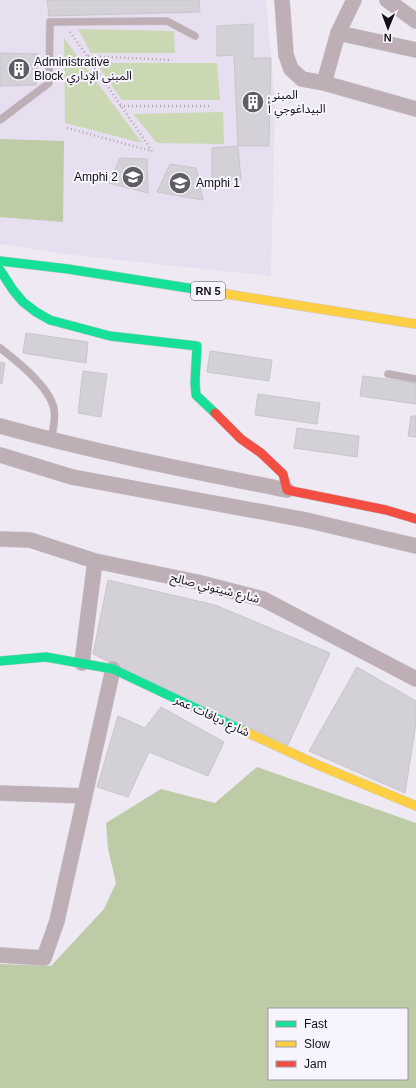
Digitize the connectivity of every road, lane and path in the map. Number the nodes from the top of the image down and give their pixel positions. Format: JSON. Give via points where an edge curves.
{"nodes":[{"id":1,"x":282,"y":0,"type":"edge"},
{"id":2,"x":354,"y":0,"type":"edge"},
{"id":3,"x":387,"y":0,"type":"edge"},
{"id":4,"x":416,"y":21,"type":"edge"},
{"id":5,"x":69,"y":32,"type":"dead end"},
{"id":6,"x":338,"y":33,"type":"junction"},
{"id":7,"x":195,"y":36,"type":"dead end"},
{"id":8,"x":416,"y":50,"type":"edge"},
{"id":9,"x":87,"y":56,"type":"junction"},
{"id":10,"x":172,"y":60,"type":"dead end"},
{"id":11,"x":324,"y":83,"type":"junction"},
{"id":12,"x":120,"y":106,"type":"junction"},
{"id":13,"x":212,"y":106,"type":"dead end"},
{"id":14,"x":416,"y":109,"type":"edge"},
{"id":15,"x":0,"y":120,"type":"edge"},
{"id":16,"x":67,"y":128,"type":"dead end"},
{"id":17,"x":0,"y":261,"type":"edge"},
{"id":18,"x":0,"y":270,"type":"edge"},
{"id":19,"x":416,"y":324,"type":"edge"},
{"id":20,"x":0,"y":348,"type":"edge"},
{"id":21,"x":388,"y":374,"type":"dead end"},
{"id":22,"x":416,"y":378,"type":"edge"},
{"id":23,"x":0,"y":426,"type":"edge"},
{"id":24,"x":51,"y":440,"type":"junction"},
{"id":25,"x":0,"y":455,"type":"edge"},
{"id":26,"x":287,"y":490,"type":"junction"},
{"id":27,"x":416,"y":519,"type":"edge"},
{"id":28,"x":0,"y":539,"type":"edge"},
{"id":29,"x":416,"y":546,"type":"edge"},
{"id":30,"x":95,"y":562,"type":"junction"},
{"id":31,"x":0,"y":661,"type":"edge"},
{"id":32,"x":82,"y":663,"type":"junction"},
{"id":33,"x":114,"y":669,"type":"junction"},
{"id":34,"x":416,"y":679,"type":"edge"},
{"id":35,"x":0,"y":793,"type":"edge"},
{"id":36,"x":85,"y":796,"type":"junction"},
{"id":37,"x":416,"y":806,"type":"edge"},
{"id":38,"x":0,"y":955,"type":"edge"}],
"edges":[{"from":1,"to":11,"type":"street","via":[[286,55],[291,69],[302,79]]},
{"from":2,"to":6,"type":"street"},
{"from":3,"to":4,"type":"street"},
{"from":5,"to":9,"type":"path"},
{"from":6,"to":8,"type":"street"},
{"from":6,"to":11,"type":"street"},
{"from":7,"to":15,"type":"lane","via":[[167,22],[50,22],[49,83]]},
{"from":9,"to":10,"type":"path"},
{"from":9,"to":12,"type":"path"},
{"from":11,"to":14,"type":"street"},
{"from":12,"to":13,"type":"path"},
{"from":12,"to":16,"type":"path","via":[[152,151]]},
{"from":17,"to":19,"type":"street","number":"RN 5","via":[[68,268]]},
{"from":18,"to":26,"type":"street","via":[[23,302],[50,320],[110,336],[197,346],[196,395],[241,439],[261,453],[283,474]]},
{"from":20,"to":24,"type":"lane","via":[[37,380],[49,396],[54,409]]},
{"from":21,"to":22,"type":"lane"},
{"from":23,"to":24,"type":"street"},
{"from":24,"to":26,"type":"street"},
{"from":25,"to":29,"type":"street","via":[[72,477],[306,520]]},
{"from":26,"to":27,"type":"street","via":[[386,510]]},
{"from":28,"to":30,"type":"street","name":"شارع شيتوني صالح","via":[[30,540]]},
{"from":30,"to":32,"type":"street"},
{"from":30,"to":34,"type":"street","name":"شارع شيتوني صالح","via":[[197,582],[263,599]]},
{"from":31,"to":32,"type":"street","name":"شارع ديافات عمر","via":[[46,657]]},
{"from":32,"to":33,"type":"street","name":"شارع ديافات عمر"},
{"from":33,"to":36,"type":"street"},
{"from":33,"to":37,"type":"street","name":"شارع ديافات عمر","via":[[219,720]]},
{"from":35,"to":36,"type":"street"},
{"from":36,"to":38,"type":"street","via":[[58,921],[44,958]]}]}
